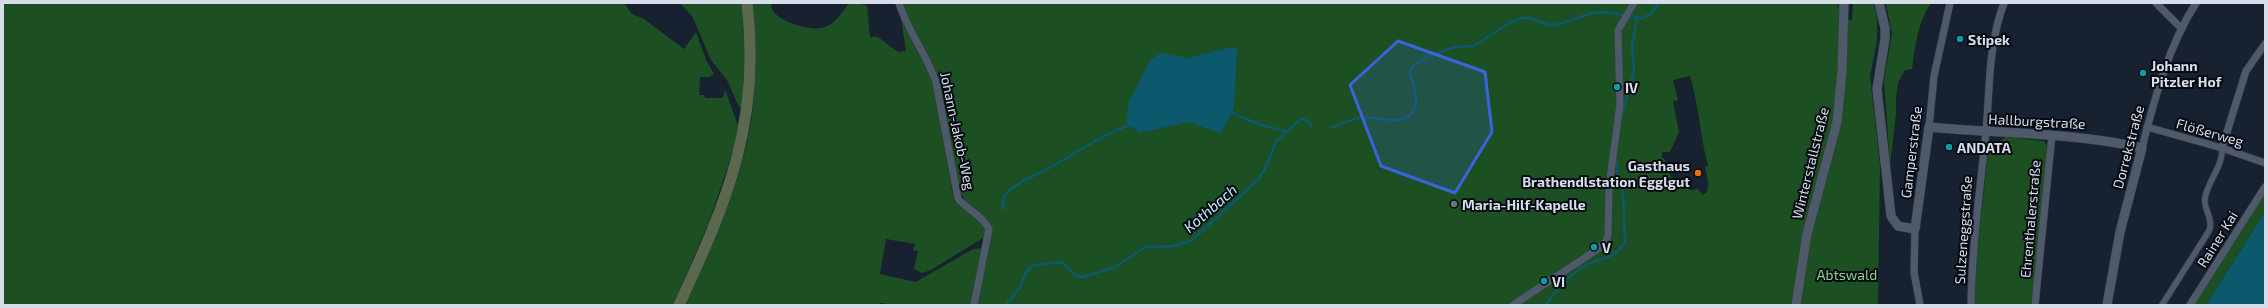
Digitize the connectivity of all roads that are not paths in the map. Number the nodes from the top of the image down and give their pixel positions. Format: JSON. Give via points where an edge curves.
{"nodes":[{"id":1,"x":747,"y":3,"type":"edge"},
{"id":2,"x":899,"y":3,"type":"edge"},
{"id":3,"x":1634,"y":3,"type":"edge"},
{"id":4,"x":1844,"y":3,"type":"edge"},
{"id":5,"x":1879,"y":3,"type":"edge"},
{"id":6,"x":1950,"y":3,"type":"edge"},
{"id":7,"x":2004,"y":3,"type":"edge"},
{"id":8,"x":2156,"y":3,"type":"edge"},
{"id":9,"x":2196,"y":3,"type":"edge"},
{"id":10,"x":2180,"y":28,"type":"junction"},
{"id":11,"x":2265,"y":44,"type":"edge"},
{"id":12,"x":1929,"y":127,"type":"junction"},
{"id":13,"x":2147,"y":128,"type":"junction"},
{"id":14,"x":1986,"y":132,"type":"junction"},
{"id":15,"x":2052,"y":135,"type":"junction"},
{"id":16,"x":2142,"y":148,"type":"junction"},
{"id":17,"x":2222,"y":148,"type":"junction"},
{"id":18,"x":2265,"y":163,"type":"edge"},
{"id":19,"x":2265,"y":186,"type":"edge"},
{"id":20,"x":1915,"y":229,"type":"junction"},
{"id":21,"x":679,"y":305,"type":"edge"},
{"id":22,"x":974,"y":305,"type":"edge"},
{"id":23,"x":1513,"y":305,"type":"edge"},
{"id":24,"x":1796,"y":305,"type":"edge"},
{"id":25,"x":1920,"y":305,"type":"edge"},
{"id":26,"x":1971,"y":305,"type":"edge"},
{"id":27,"x":2035,"y":305,"type":"edge"},
{"id":28,"x":2107,"y":305,"type":"edge"},
{"id":29,"x":2162,"y":305,"type":"edge"},
{"id":30,"x":2190,"y":305,"type":"edge"}],
"edges":[{"from":1,"to":21,"type":"main road","via":[[750,82],[740,150],[719,214]]},
{"from":2,"to":22,"type":"street","name":"Johann-Jakob-Weg","via":[[908,28],[930,65],[936,82],[958,199],[982,218],[989,229]]},
{"from":3,"to":23,"type":"street","via":[[1620,24],[1617,40],[1621,81],[1620,104],[1610,180],[1607,238],[1598,248]]},
{"from":4,"to":24,"type":"street","name":"Winterstallstraße","via":[[1837,122],[1807,234]]},
{"from":5,"to":20,"type":"street","via":[[1885,39],[1877,89],[1891,216],[1898,226]]},
{"from":6,"to":12,"type":"street","name":"Gamperstraße","via":[[1934,76]]},
{"from":7,"to":14,"type":"street","name":"Sulzeneggstraße","via":[[1988,72]]},
{"from":8,"to":10,"type":"street"},
{"from":9,"to":10,"type":"street","name":"Dorrekstraße"},
{"from":10,"to":13,"type":"street","name":"Dorrekstraße","via":[[2165,67]]},
{"from":11,"to":17,"type":"street","via":[[2246,71]]},
{"from":12,"to":14,"type":"street","name":"Hallburgstraße"},
{"from":12,"to":20,"type":"street","name":"Gamperstraße"},
{"from":13,"to":16,"type":"street","name":"Dorrekstraße"},
{"from":13,"to":17,"type":"street","name":"Flößerweg"},
{"from":14,"to":15,"type":"street","name":"Hallburgstraße"},
{"from":14,"to":26,"type":"street","name":"Sulzeneggstraße","via":[[1974,233]]},
{"from":15,"to":16,"type":"street","name":"Hallburgstraße","via":[[2104,140]]},
{"from":15,"to":27,"type":"street","name":"Ehrenthalerstraße"},
{"from":16,"to":28,"type":"street","name":"Dorrekstraße","via":[[2120,232]]},
{"from":17,"to":18,"type":"street","name":"Flößerweg"},
{"from":17,"to":29,"type":"street","via":[[2220,164],[2205,196],[2211,220],[2209,231]]},
{"from":19,"to":30,"type":"street","name":"Rainer Kai"},
{"from":20,"to":25,"type":"street","name":"Gamperstraße","via":[[1914,272]]}]}
